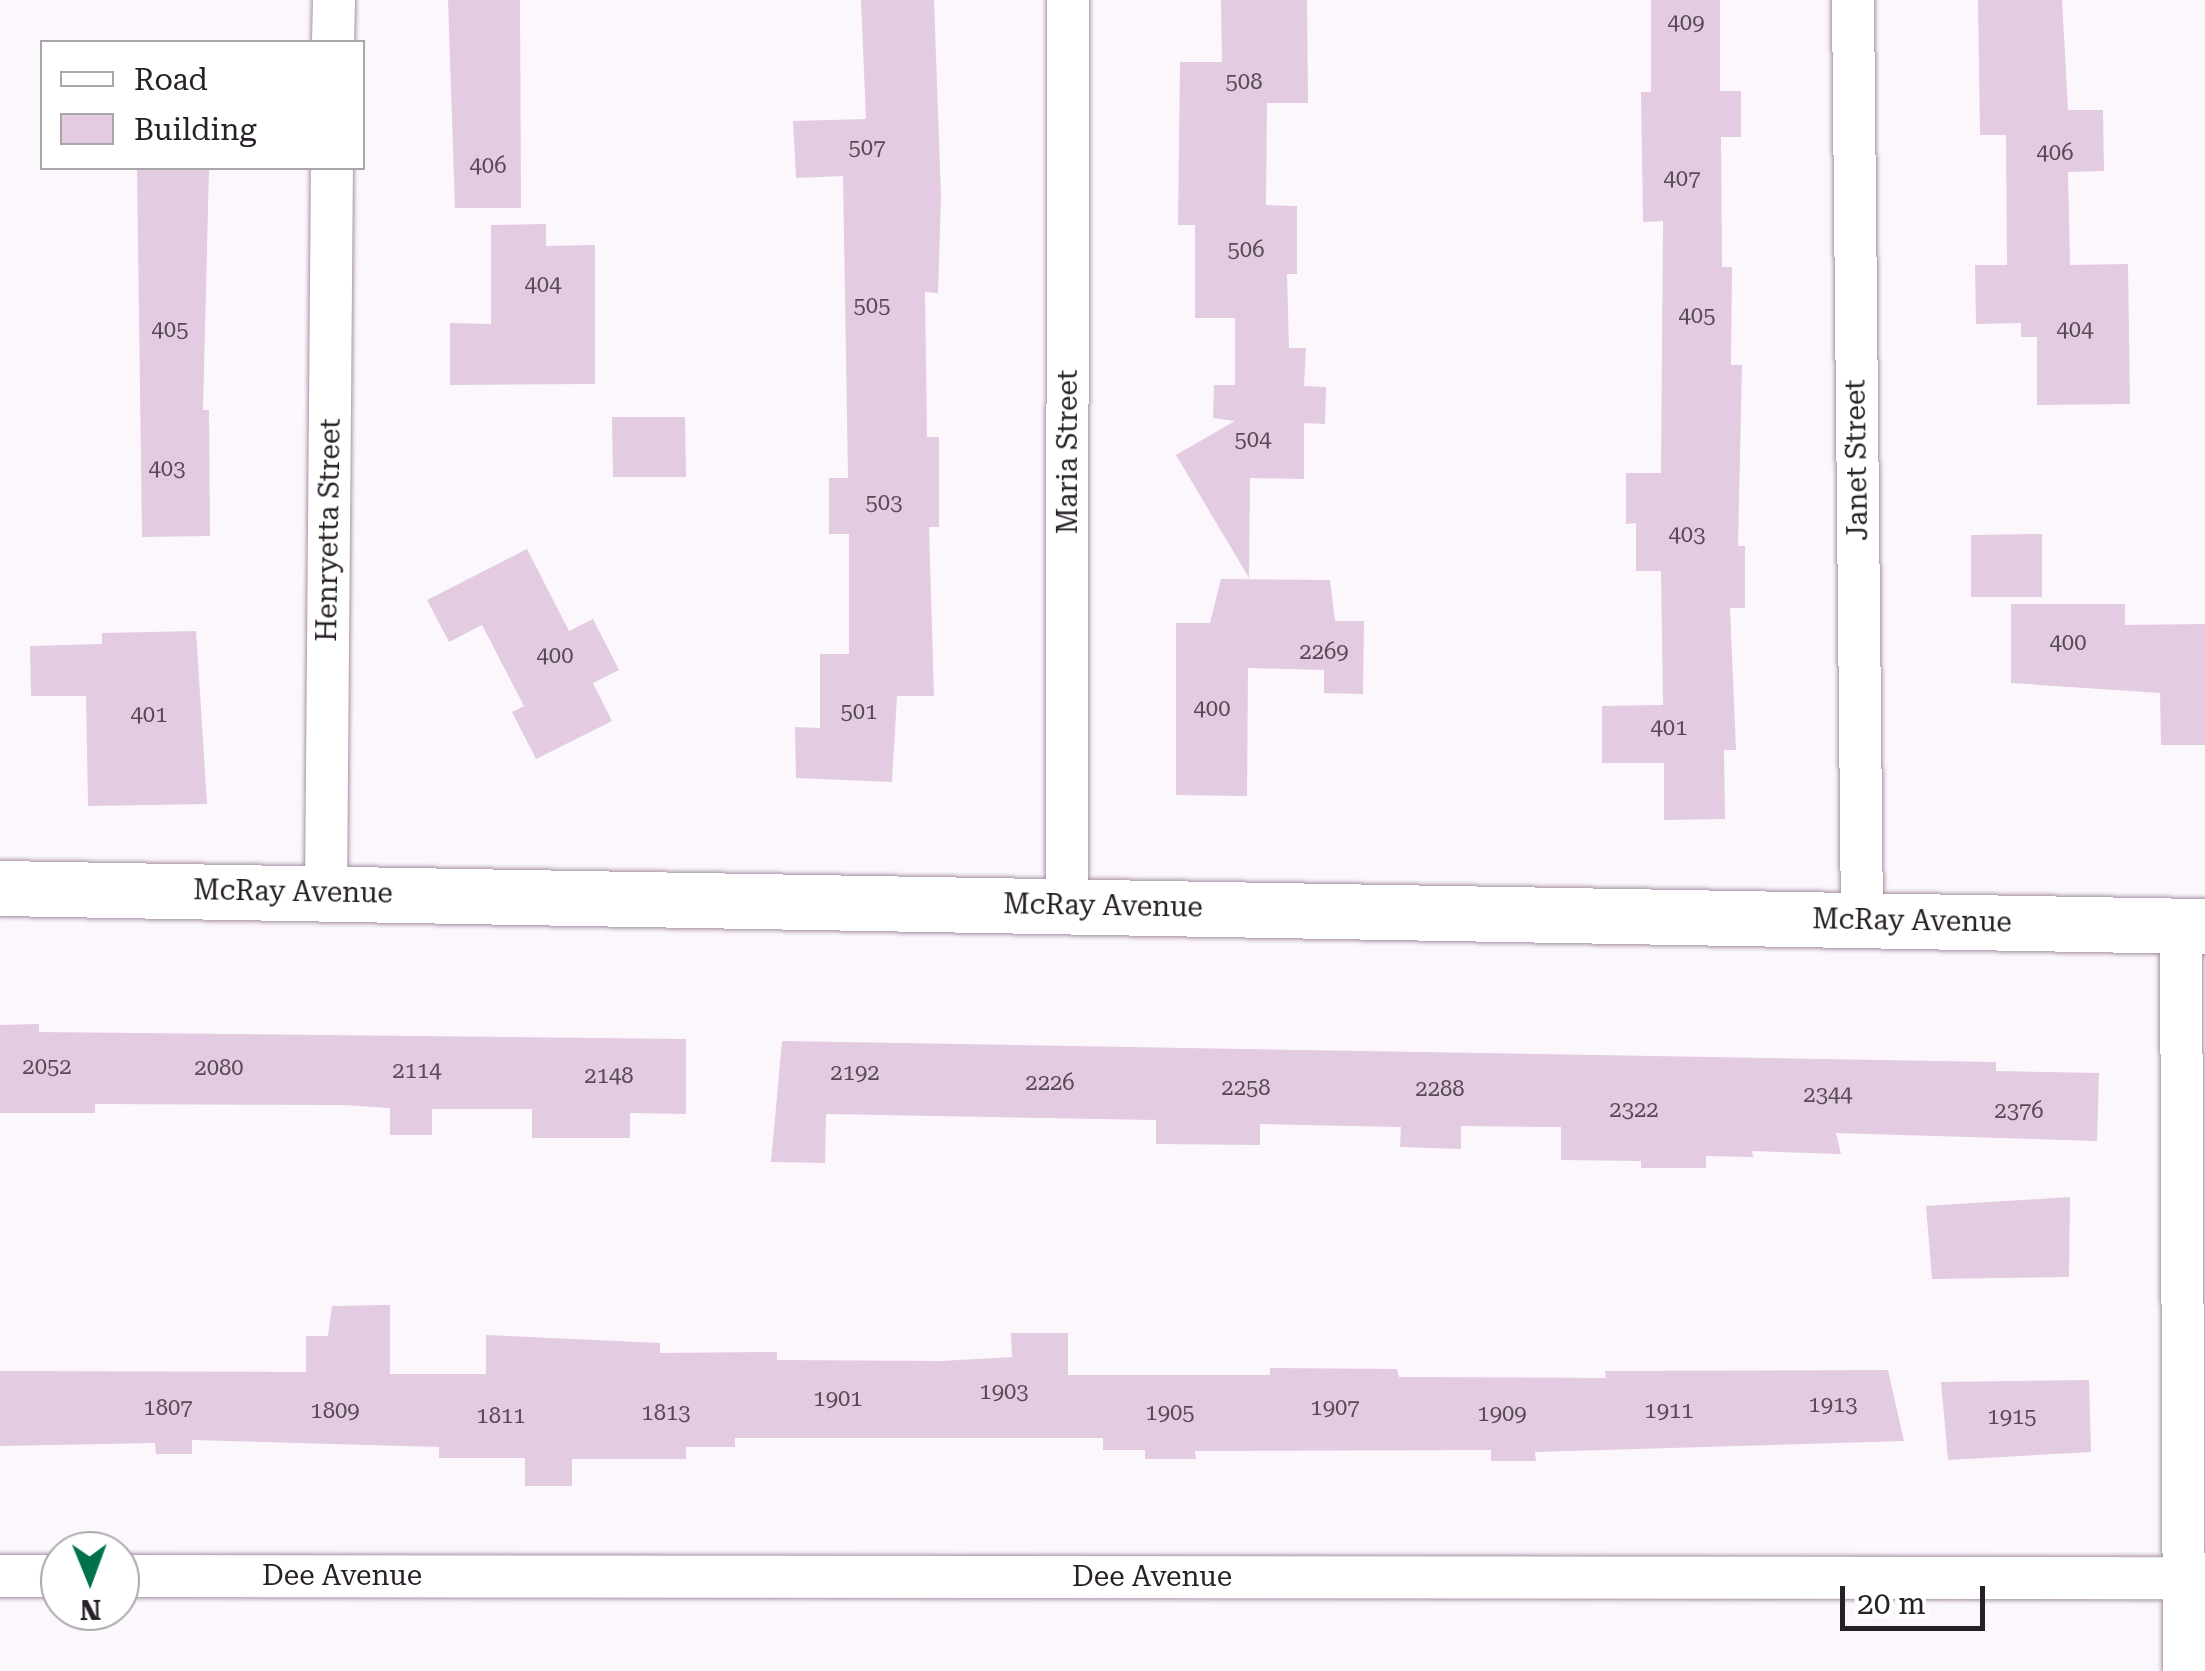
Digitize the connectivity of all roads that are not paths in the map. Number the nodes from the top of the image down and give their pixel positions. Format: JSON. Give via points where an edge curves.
{"nodes":[{"id":1,"x":334,"y":0,"type":"edge"},
{"id":2,"x":1068,"y":0,"type":"edge"},
{"id":3,"x":1853,"y":0,"type":"edge"},
{"id":4,"x":334,"y":40,"type":"edge"},
{"id":5,"x":332,"y":170,"type":"edge"},
{"id":6,"x":0,"y":888,"type":"edge"},
{"id":7,"x":326,"y":893,"type":"junction"},
{"id":8,"x":1067,"y":905,"type":"junction"},
{"id":9,"x":1862,"y":920,"type":"junction"},
{"id":10,"x":2193,"y":926,"type":"edge"},
{"id":11,"x":0,"y":1576,"type":"edge"},
{"id":12,"x":40,"y":1576,"type":"edge"},
{"id":13,"x":140,"y":1576,"type":"edge"},
{"id":14,"x":2184,"y":1578,"type":"junction"},
{"id":15,"x":2191,"y":1657,"type":"edge"}],
"edges":[{"from":1,"to":4,"type":"street"},
{"from":2,"to":8,"type":"street","name":"Maria Street"},
{"from":3,"to":9,"type":"street","name":"Janet Street"},
{"from":5,"to":7,"type":"street","name":"Henryetta Street"},
{"from":6,"to":7,"type":"street","name":"McRay Avenue"},
{"from":7,"to":8,"type":"street","name":"McRay Avenue"},
{"from":8,"to":9,"type":"street","name":"McRay Avenue"},
{"from":9,"to":10,"type":"street","name":"McRay Avenue"},
{"from":10,"to":14,"type":"street"},
{"from":11,"to":12,"type":"street"},
{"from":13,"to":14,"type":"street","name":"Dee Avenue"},
{"from":14,"to":15,"type":"street"}]}
